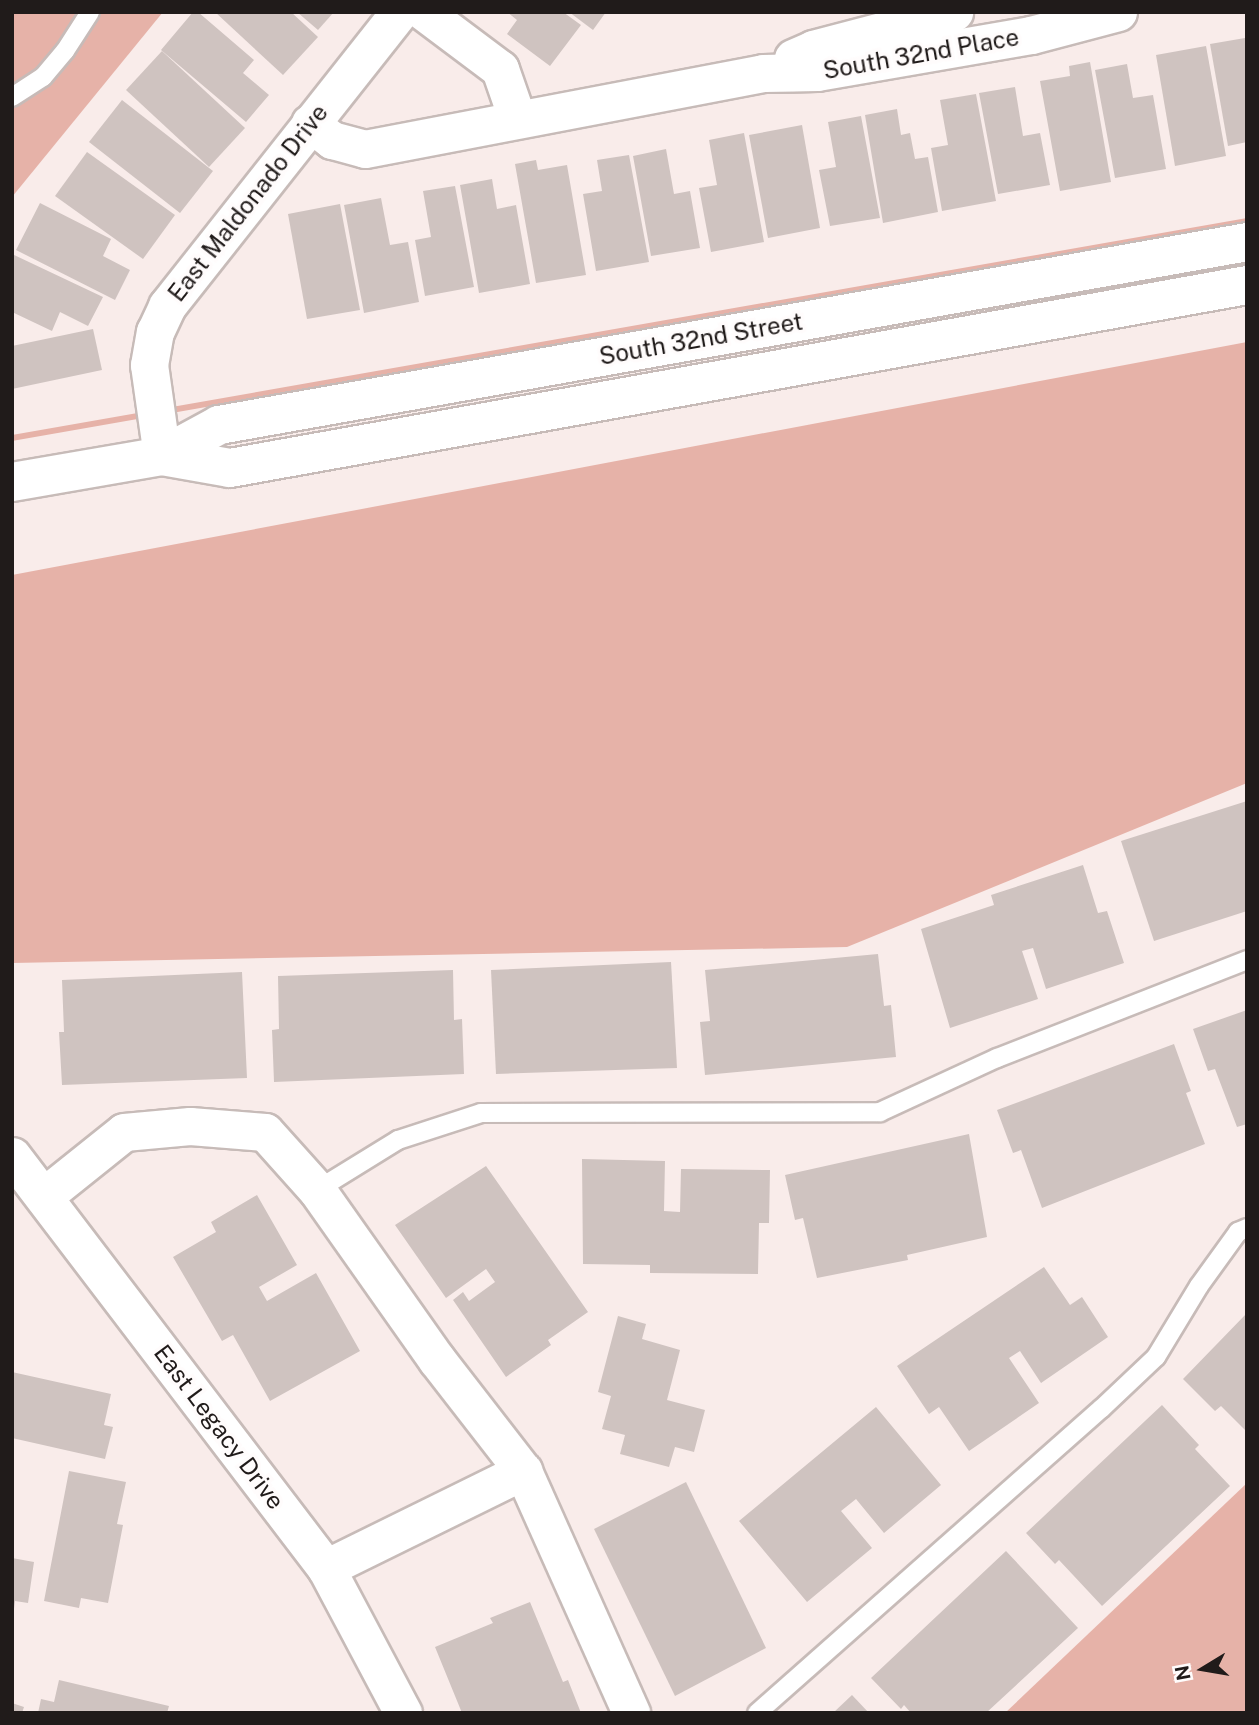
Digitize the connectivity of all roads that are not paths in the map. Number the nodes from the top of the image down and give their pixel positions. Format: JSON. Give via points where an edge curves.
{"nodes":[{"id":1,"x":90,"y":12,"type":"edge"},
{"id":2,"x":399,"y":12,"type":"edge"},
{"id":3,"x":424,"y":12,"type":"edge"},
{"id":4,"x":954,"y":12,"type":"edge"},
{"id":5,"x":1118,"y":12,"type":"edge"},
{"id":6,"x":763,"y":73,"type":"junction"},
{"id":7,"x":12,"y":97,"type":"edge"},
{"id":8,"x":517,"y":118,"type":"junction"},
{"id":9,"x":310,"y":123,"type":"junction"},
{"id":10,"x":1247,"y":242,"type":"edge"},
{"id":11,"x":1247,"y":285,"type":"edge"},
{"id":12,"x":162,"y":456,"type":"junction"},
{"id":13,"x":12,"y":482,"type":"edge"},
{"id":14,"x":1247,"y":960,"type":"edge"},
{"id":15,"x":12,"y":1156,"type":"edge"},
{"id":16,"x":317,"y":1190,"type":"junction"},
{"id":17,"x":44,"y":1196,"type":"junction"},
{"id":18,"x":1247,"y":1228,"type":"edge"},
{"id":19,"x":523,"y":1471,"type":"junction"},
{"id":20,"x":326,"y":1568,"type":"junction"},
{"id":21,"x":404,"y":1713,"type":"edge"},
{"id":22,"x":631,"y":1713,"type":"edge"},
{"id":23,"x":757,"y":1713,"type":"edge"}],
"edges":[{"from":1,"to":7,"type":"lane","via":[[43,77]]},
{"from":2,"to":9,"type":"street","name":"East Maldonado Drive"},
{"from":3,"to":8,"type":"street","via":[[500,69]]},
{"from":4,"to":6,"type":"street","name":"South 32nd Place","via":[[813,49]]},
{"from":5,"to":6,"type":"street","name":"South 32nd Place","via":[[1031,35],[871,63],[817,72]]},
{"from":6,"to":8,"type":"street","name":"South 32nd Place"},
{"from":8,"to":9,"type":"street","name":"South 32nd Place","via":[[365,149],[332,140]]},
{"from":9,"to":12,"type":"street","name":"East Maldonado Drive","via":[[167,306],[155,332],[149,365]]},
{"from":10,"to":12,"type":"main road","name":"South 32nd Street","via":[[219,425]]},
{"from":11,"to":12,"type":"main road","name":"South 32nd Street","via":[[230,468]]},
{"from":12,"to":13,"type":"main road","name":"South 32nd Street"},
{"from":14,"to":16,"type":"lane","via":[[997,1058],[880,1111],[481,1113],[398,1140]]},
{"from":15,"to":17,"type":"street","name":"East Legacy Drive"},
{"from":16,"to":17,"type":"street","via":[[265,1132],[190,1126],[124,1132]]},
{"from":16,"to":19,"type":"street","via":[[437,1360]]},
{"from":17,"to":20,"type":"street","name":"East Legacy Drive"},
{"from":18,"to":23,"type":"lane","via":[[1238,1232],[1199,1286],[1156,1357]]},
{"from":19,"to":20,"type":"street"},
{"from":19,"to":22,"type":"street"},
{"from":20,"to":21,"type":"street","name":"East Legacy Drive"}]}
